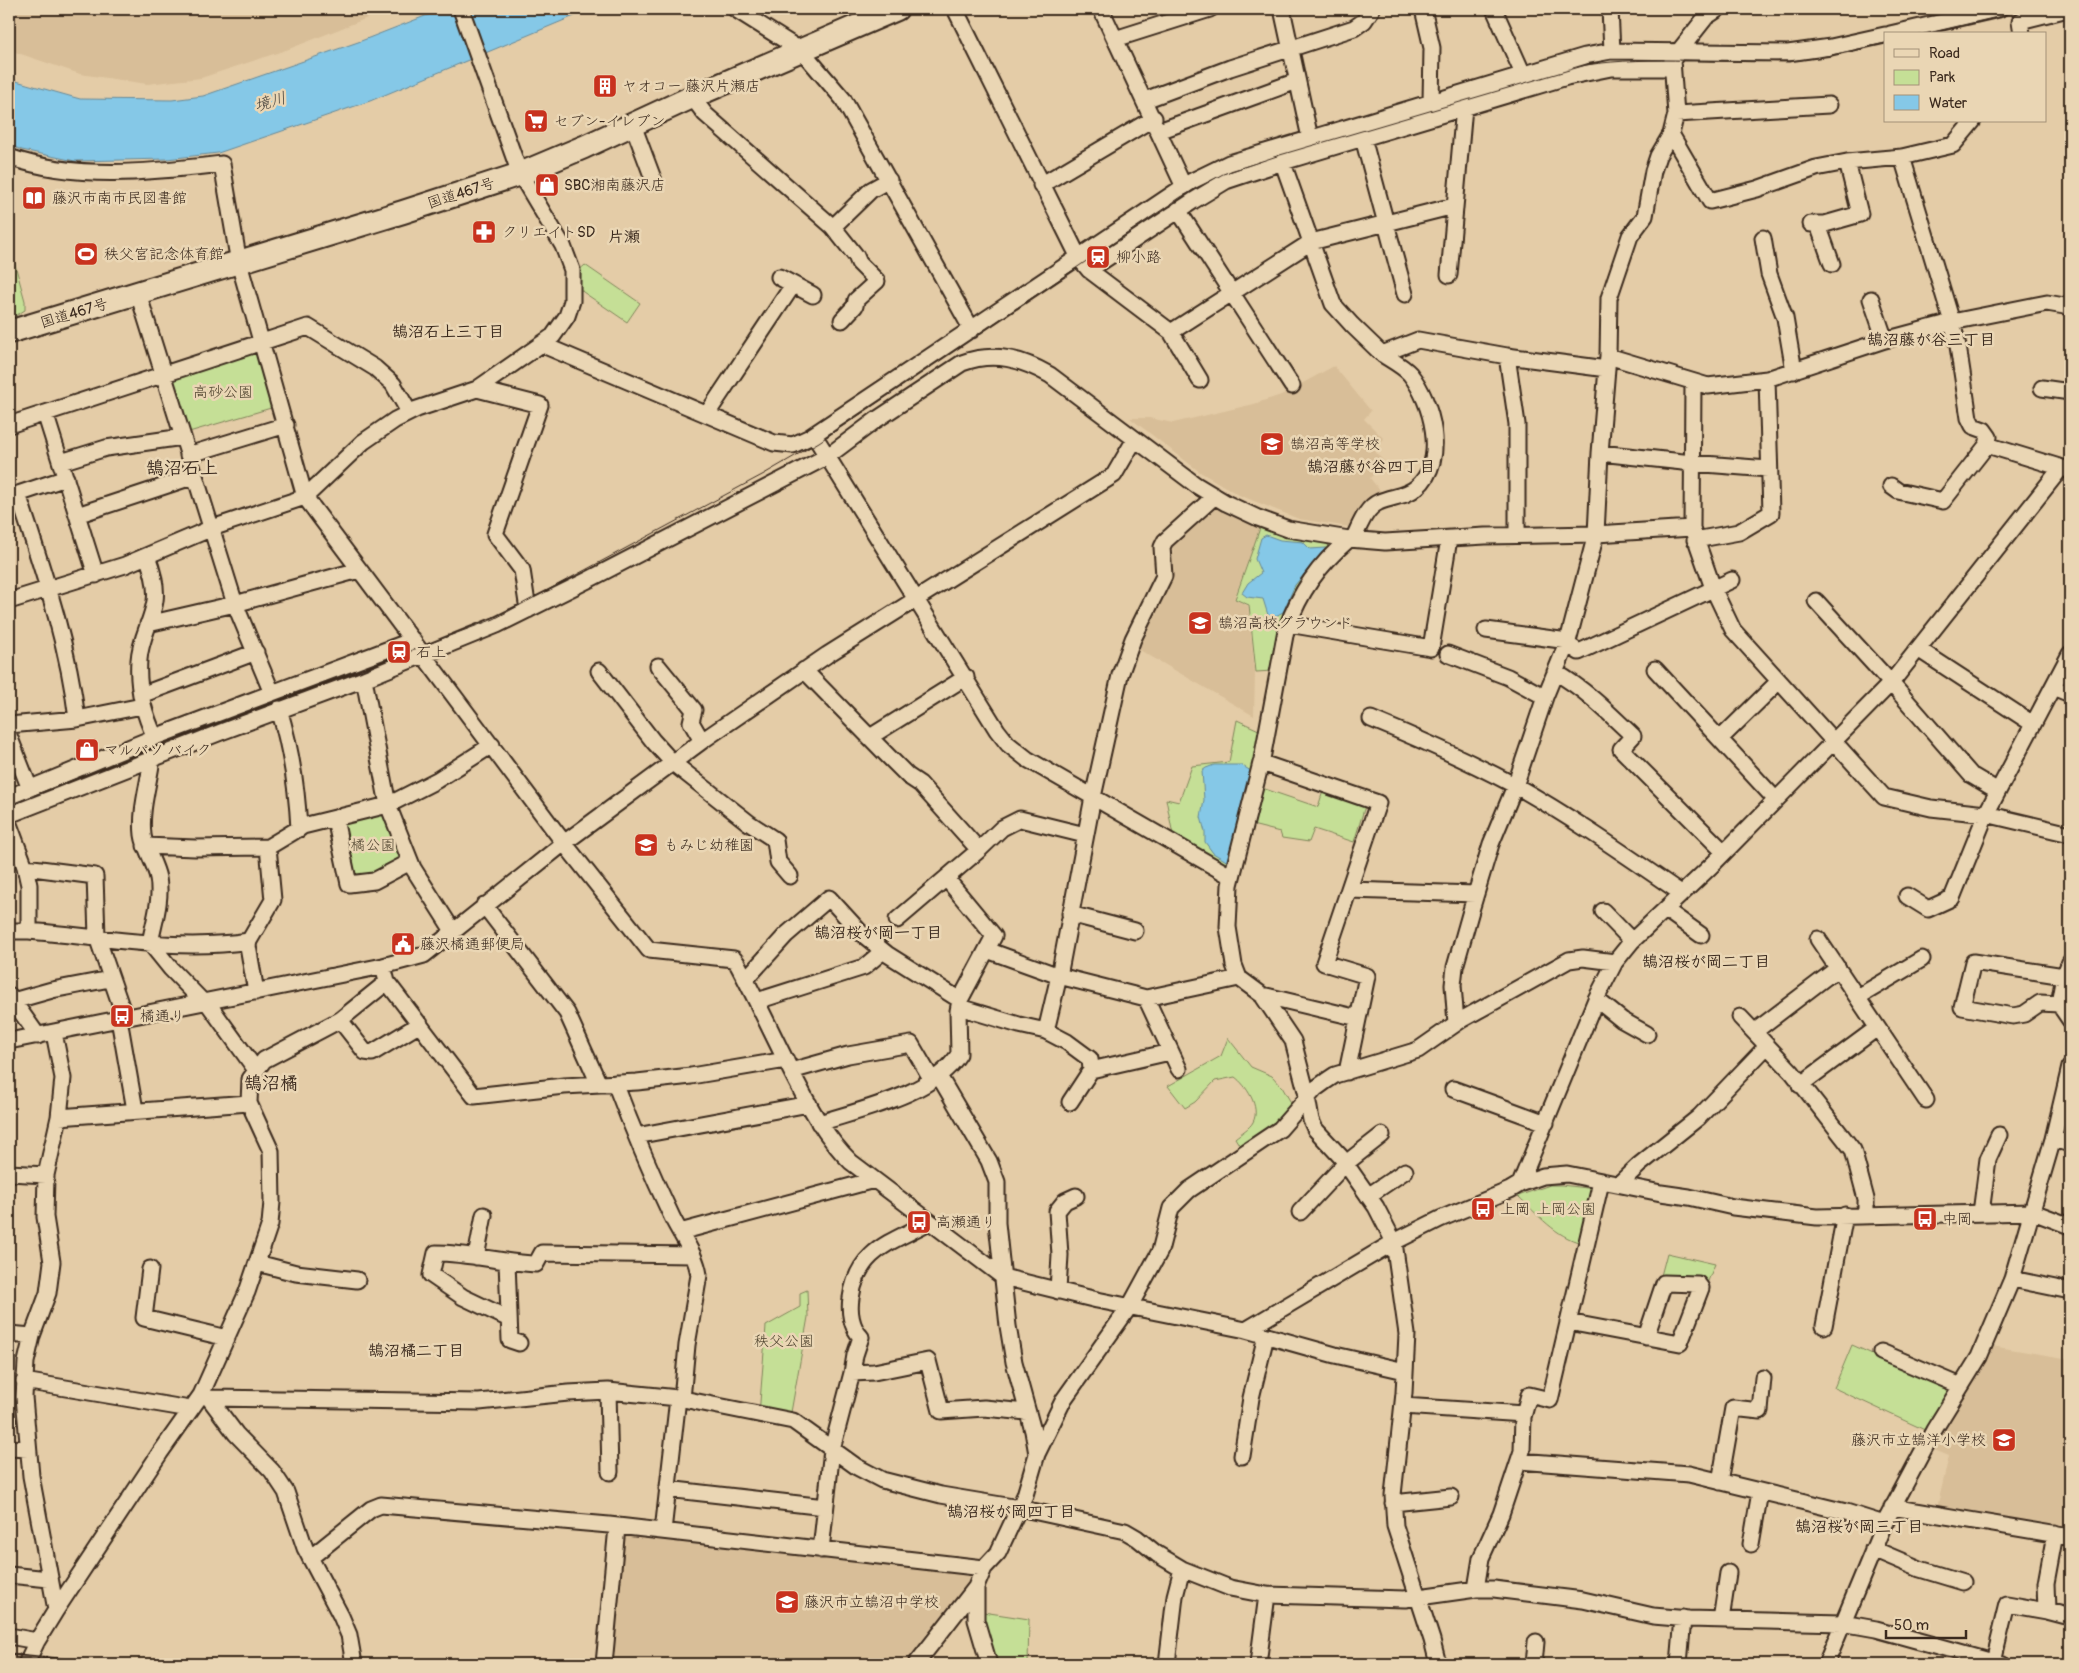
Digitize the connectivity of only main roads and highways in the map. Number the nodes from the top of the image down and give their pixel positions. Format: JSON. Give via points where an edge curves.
{"nodes":[{"id":1,"x":891,"y":10,"type":"edge"},
{"id":2,"x":9,"y":332,"type":"edge"}],
"edges":[{"from":1,"to":2,"type":"highway","name":"国道467号","via":[[520,174]]}]}
